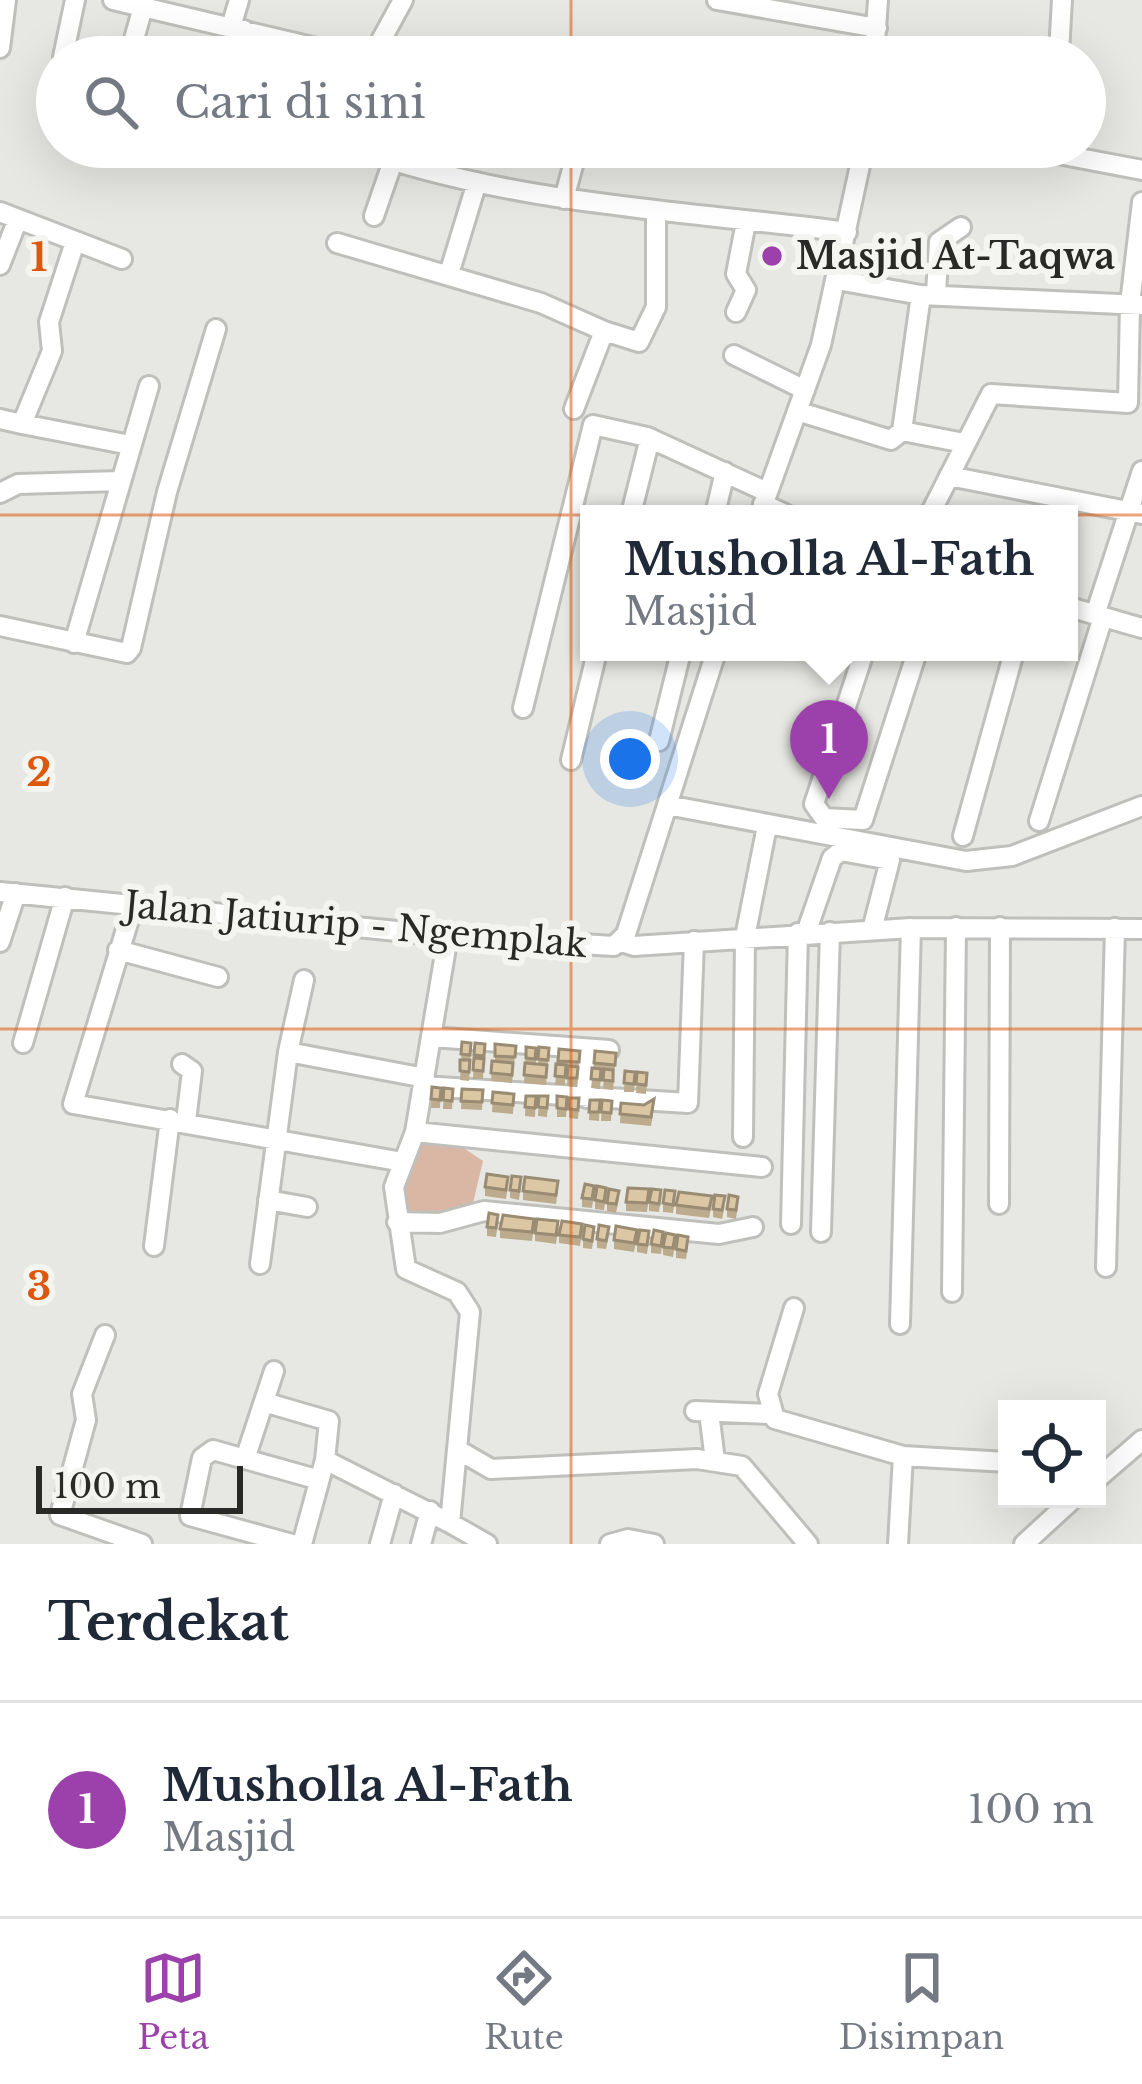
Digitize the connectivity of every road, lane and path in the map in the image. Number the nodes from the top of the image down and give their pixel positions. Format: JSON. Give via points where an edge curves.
{"nodes":[{"id":1,"x":6,"y":0,"type":"edge"},
{"id":2,"x":75,"y":0,"type":"edge"},
{"id":3,"x":113,"y":0,"type":"edge"},
{"id":4,"x":239,"y":0,"type":"edge"},
{"id":5,"x":404,"y":0,"type":"edge"},
{"id":6,"x":717,"y":0,"type":"edge"},
{"id":7,"x":878,"y":0,"type":"edge"},
{"id":8,"x":1062,"y":0,"type":"edge"},
{"id":9,"x":170,"y":6,"type":"edge"},
{"id":10,"x":143,"y":7,"type":"junction"},
{"id":11,"x":877,"y":28,"type":"junction"},
{"id":12,"x":238,"y":29,"type":"junction"},
{"id":13,"x":67,"y":36,"type":"edge"},
{"id":14,"x":135,"y":36,"type":"edge"},
{"id":15,"x":238,"y":36,"type":"edge"},
{"id":16,"x":267,"y":36,"type":"edge"},
{"id":17,"x":384,"y":36,"type":"edge"},
{"id":18,"x":876,"y":36,"type":"edge"},
{"id":19,"x":1060,"y":36,"type":"edge"},
{"id":20,"x":0,"y":48,"type":"edge"},
{"id":21,"x":1106,"y":163,"type":"edge"},
{"id":22,"x":390,"y":168,"type":"edge"},
{"id":23,"x":429,"y":168,"type":"edge"},
{"id":24,"x":572,"y":168,"type":"edge"},
{"id":25,"x":860,"y":168,"type":"edge"},
{"id":26,"x":1142,"y":170,"type":"edge"},
{"id":27,"x":477,"y":182,"type":"junction"},
{"id":28,"x":564,"y":199,"type":"junction"},
{"id":29,"x":1142,"y":202,"type":"edge"},
{"id":30,"x":656,"y":214,"type":"junction"},
{"id":31,"x":374,"y":215,"type":"dead end"},
{"id":32,"x":9,"y":216,"type":"edge"},
{"id":33,"x":746,"y":222,"type":"junction"},
{"id":34,"x":961,"y":227,"type":"dead end"},
{"id":35,"x":847,"y":232,"type":"junction"},
{"id":36,"x":76,"y":242,"type":"junction"},
{"id":37,"x":1140,"y":242,"type":"edge"},
{"id":38,"x":338,"y":243,"type":"dead end"},
{"id":39,"x":122,"y":259,"type":"dead end"},
{"id":40,"x":0,"y":265,"type":"edge"},
{"id":41,"x":449,"y":274,"type":"junction"},
{"id":42,"x":837,"y":280,"type":"junction"},
{"id":43,"x":928,"y":294,"type":"junction"},
{"id":44,"x":1136,"y":305,"type":"edge"},
{"id":45,"x":736,"y":312,"type":"dead end"},
{"id":46,"x":216,"y":329,"type":"dead end"},
{"id":47,"x":604,"y":331,"type":"junction"},
{"id":48,"x":734,"y":355,"type":"dead end"},
{"id":49,"x":149,"y":386,"type":"dead end"},
{"id":50,"x":805,"y":390,"type":"junction"},
{"id":51,"x":1135,"y":403,"type":"edge"},
{"id":52,"x":574,"y":409,"type":"dead end"},
{"id":53,"x":797,"y":411,"type":"junction"},
{"id":54,"x":0,"y":419,"type":"edge"},
{"id":55,"x":22,"y":424,"type":"junction"},
{"id":56,"x":902,"y":431,"type":"junction"},
{"id":57,"x":650,"y":438,"type":"junction"},
{"id":58,"x":964,"y":443,"type":"junction"},
{"id":59,"x":130,"y":445,"type":"junction"},
{"id":60,"x":1142,"y":471,"type":"edge"},
{"id":61,"x":725,"y":472,"type":"junction"},
{"id":62,"x":949,"y":476,"type":"junction"},
{"id":63,"x":120,"y":481,"type":"junction"},
{"id":64,"x":0,"y":494,"type":"edge"},
{"id":65,"x":764,"y":504,"type":"edge"},
{"id":66,"x":633,"y":505,"type":"edge"},
{"id":67,"x":717,"y":505,"type":"edge"},
{"id":68,"x":934,"y":505,"type":"edge"},
{"id":69,"x":1136,"y":513,"type":"edge"},
{"id":70,"x":1078,"y":610,"type":"edge"},
{"id":71,"x":1099,"y":616,"type":"junction"},
{"id":72,"x":0,"y":626,"type":"edge"},
{"id":73,"x":1142,"y":628,"type":"edge"},
{"id":74,"x":74,"y":644,"type":"junction"},
{"id":75,"x":595,"y":661,"type":"edge"},
{"id":76,"x":679,"y":661,"type":"edge"},
{"id":77,"x":713,"y":661,"type":"edge"},
{"id":78,"x":861,"y":661,"type":"edge"},
{"id":79,"x":914,"y":661,"type":"edge"},
{"id":80,"x":1012,"y":661,"type":"edge"},
{"id":81,"x":523,"y":708,"type":"dead end"},
{"id":82,"x":659,"y":741,"type":"dead end"},
{"id":83,"x":571,"y":760,"type":"dead end"},
{"id":84,"x":670,"y":795,"type":"junction"},
{"id":85,"x":1142,"y":806,"type":"edge"},
{"id":86,"x":1039,"y":821,"type":"dead end"},
{"id":87,"x":767,"y":826,"type":"junction"},
{"id":88,"x":963,"y":836,"type":"dead end"},
{"id":89,"x":8,"y":892,"type":"edge"},
{"id":90,"x":65,"y":897,"type":"junction"},
{"id":91,"x":134,"y":903,"type":"junction"},
{"id":92,"x":1000,"y":927,"type":"junction"},
{"id":93,"x":911,"y":928,"type":"junction"},
{"id":94,"x":956,"y":928,"type":"junction"},
{"id":95,"x":1115,"y":928,"type":"junction"},
{"id":96,"x":1142,"y":928,"type":"edge"},
{"id":97,"x":872,"y":930,"type":"junction"},
{"id":98,"x":830,"y":932,"type":"junction"},
{"id":99,"x":802,"y":933,"type":"junction"},
{"id":100,"x":448,"y":936,"type":"junction"},
{"id":101,"x":745,"y":937,"type":"junction"},
{"id":102,"x":694,"y":941,"type":"junction"},
{"id":103,"x":0,"y":942,"type":"edge"},
{"id":104,"x":622,"y":942,"type":"junction"},
{"id":105,"x":118,"y":950,"type":"junction"},
{"id":106,"x":218,"y":977,"type":"dead end"},
{"id":107,"x":304,"y":980,"type":"dead end"},
{"id":108,"x":432,"y":1037,"type":"junction"},
{"id":109,"x":23,"y":1043,"type":"dead end"},
{"id":110,"x":588,"y":1049,"type":"junction"},
{"id":111,"x":609,"y":1050,"type":"edge"},
{"id":112,"x":288,"y":1052,"type":"junction"},
{"id":113,"x":182,"y":1064,"type":"dead end"},
{"id":114,"x":424,"y":1082,"type":"junction"},
{"id":115,"x":586,"y":1098,"type":"junction"},
{"id":116,"x":178,"y":1120,"type":"junction"},
{"id":117,"x":415,"y":1132,"type":"junction"},
{"id":118,"x":743,"y":1137,"type":"dead end"},
{"id":119,"x":275,"y":1139,"type":"junction"},
{"id":120,"x":403,"y":1162,"type":"junction"},
{"id":121,"x":762,"y":1167,"type":"dead end"},
{"id":122,"x":268,"y":1200,"type":"junction"},
{"id":123,"x":998,"y":1204,"type":"dead end"},
{"id":124,"x":308,"y":1207,"type":"dead end"},
{"id":125,"x":397,"y":1222,"type":"junction"},
{"id":126,"x":791,"y":1224,"type":"dead end"},
{"id":127,"x":753,"y":1227,"type":"dead end"},
{"id":128,"x":821,"y":1232,"type":"dead end"},
{"id":129,"x":154,"y":1246,"type":"dead end"},
{"id":130,"x":260,"y":1264,"type":"dead end"},
{"id":131,"x":1106,"y":1267,"type":"dead end"},
{"id":132,"x":952,"y":1292,"type":"dead end"},
{"id":133,"x":794,"y":1308,"type":"dead end"},
{"id":134,"x":900,"y":1324,"type":"dead end"},
{"id":135,"x":105,"y":1335,"type":"dead end"},
{"id":136,"x":274,"y":1372,"type":"dead end"},
{"id":137,"x":264,"y":1402,"type":"junction"},
{"id":138,"x":770,"y":1414,"type":"junction"},
{"id":139,"x":1142,"y":1440,"type":"edge"},
{"id":140,"x":903,"y":1456,"type":"junction"},
{"id":141,"x":460,"y":1458,"type":"junction"},
{"id":142,"x":245,"y":1459,"type":"junction"},
{"id":143,"x":325,"y":1460,"type":"junction"},
{"id":144,"x":715,"y":1461,"type":"junction"},
{"id":145,"x":998,"y":1461,"type":"edge"},
{"id":146,"x":1106,"y":1471,"type":"edge"},
{"id":147,"x":316,"y":1480,"type":"junction"},
{"id":148,"x":394,"y":1494,"type":"junction"},
{"id":149,"x":1062,"y":1508,"type":"edge"},
{"id":150,"x":430,"y":1511,"type":"junction"},
{"id":151,"x":450,"y":1523,"type":"junction"},
{"id":152,"x":114,"y":1540,"type":"edge"},
{"id":153,"x":142,"y":1544,"type":"edge"},
{"id":154,"x":292,"y":1544,"type":"edge"},
{"id":155,"x":302,"y":1544,"type":"edge"},
{"id":156,"x":380,"y":1544,"type":"edge"},
{"id":157,"x":421,"y":1544,"type":"edge"},
{"id":158,"x":487,"y":1544,"type":"edge"},
{"id":159,"x":610,"y":1544,"type":"edge"},
{"id":160,"x":654,"y":1544,"type":"edge"},
{"id":161,"x":808,"y":1544,"type":"edge"},
{"id":162,"x":898,"y":1544,"type":"edge"},
{"id":163,"x":1024,"y":1544,"type":"edge"}],
"edges":[{"from":1,"to":20,"type":"street"},
{"from":2,"to":13,"type":"street"},
{"from":3,"to":10,"type":"street"},
{"from":4,"to":12,"type":"street"},
{"from":5,"to":17,"type":"street"},
{"from":6,"to":11,"type":"street"},
{"from":7,"to":11,"type":"street"},
{"from":8,"to":19,"type":"street"},
{"from":9,"to":10,"type":"street"},
{"from":9,"to":12,"type":"street"},
{"from":10,"to":14,"type":"street"},
{"from":11,"to":18,"type":"street"},
{"from":12,"to":15,"type":"street"},
{"from":12,"to":16,"type":"street"},
{"from":21,"to":26,"type":"street"},
{"from":22,"to":31,"type":"street"},
{"from":23,"to":27,"type":"street"},
{"from":24,"to":28,"type":"street"},
{"from":25,"to":35,"type":"street"},
{"from":27,"to":28,"type":"street"},
{"from":27,"to":41,"type":"street"},
{"from":28,"to":30,"type":"street"},
{"from":29,"to":37,"type":"street"},
{"from":30,"to":33,"type":"street"},
{"from":30,"to":47,"type":"street","via":[[653,318],[639,342]]},
{"from":32,"to":36,"type":"street"},
{"from":32,"to":40,"type":"street"},
{"from":33,"to":35,"type":"street"},
{"from":33,"to":45,"type":"street","via":[[736,274],[746,290]]},
{"from":34,"to":43,"type":"street","via":[[939,242]]},
{"from":35,"to":42,"type":"street"},
{"from":36,"to":39,"type":"street"},
{"from":36,"to":55,"type":"street","via":[[49,322],[52,351]]},
{"from":37,"to":44,"type":"street"},
{"from":38,"to":41,"type":"street"},
{"from":41,"to":47,"type":"street"},
{"from":42,"to":43,"type":"street"},
{"from":42,"to":50,"type":"street"},
{"from":43,"to":44,"type":"street"},
{"from":43,"to":56,"type":"street"},
{"from":44,"to":51,"type":"street"},
{"from":46,"to":74,"type":"street","via":[[131,648]]},
{"from":47,"to":52,"type":"street"},
{"from":48,"to":50,"type":"street"},
{"from":49,"to":59,"type":"street"},
{"from":50,"to":53,"type":"street"},
{"from":51,"to":58,"type":"street","via":[[991,394]]},
{"from":53,"to":56,"type":"street","via":[[891,440]]},
{"from":53,"to":65,"type":"street"},
{"from":54,"to":55,"type":"street"},
{"from":55,"to":59,"type":"street"},
{"from":56,"to":58,"type":"street"},
{"from":57,"to":61,"type":"street"},
{"from":57,"to":66,"type":"street"},
{"from":57,"to":81,"type":"street","via":[[593,425]]},
{"from":58,"to":62,"type":"street"},
{"from":59,"to":63,"type":"street"},
{"from":60,"to":69,"type":"street"},
{"from":61,"to":65,"type":"street"},
{"from":61,"to":67,"type":"street"},
{"from":62,"to":68,"type":"street"},
{"from":62,"to":69,"type":"street"},
{"from":63,"to":64,"type":"street","via":[[18,484]]},
{"from":63,"to":74,"type":"street"},
{"from":69,"to":71,"type":"street"},
{"from":70,"to":71,"type":"street"},
{"from":71,"to":73,"type":"street"},
{"from":71,"to":86,"type":"street"},
{"from":72,"to":74,"type":"street"},
{"from":75,"to":83,"type":"street"},
{"from":76,"to":82,"type":"street"},
{"from":77,"to":84,"type":"street","name":"Jalan Jatiurip - Ngemplak"},
{"from":78,"to":79,"type":"street","via":[[814,804],[824,818],[855,824],[863,820]]},
{"from":80,"to":88,"type":"street"},
{"from":84,"to":87,"type":"street"},
{"from":84,"to":104,"type":"street","name":"Jalan Jatiurip - Ngemplak"},
{"from":85,"to":87,"type":"street","via":[[1012,856],[966,861]]},
{"from":87,"to":101,"type":"street"},
{"from":89,"to":90,"type":"street","name":"Jalan Jatiurip - Ngemplak"},
{"from":89,"to":103,"type":"street"},
{"from":90,"to":91,"type":"street","name":"Jalan Jatiurip - Ngemplak"},
{"from":90,"to":109,"type":"street"},
{"from":91,"to":100,"type":"street","name":"Jalan Jatiurip - Ngemplak"},
{"from":91,"to":105,"type":"street"},
{"from":92,"to":94,"type":"street"},
{"from":92,"to":95,"type":"street"},
{"from":92,"to":123,"type":"street"},
{"from":93,"to":94,"type":"street"},
{"from":93,"to":97,"type":"street"},
{"from":93,"to":134,"type":"street"},
{"from":94,"to":132,"type":"street"},
{"from":95,"to":96,"type":"street"},
{"from":95,"to":131,"type":"street"},
{"from":97,"to":98,"type":"street"},
{"from":97,"to":99,"type":"street","via":[[890,860],[841,851]]},
{"from":98,"to":99,"type":"street"},
{"from":98,"to":128,"type":"street"},
{"from":99,"to":101,"type":"street"},
{"from":99,"to":126,"type":"street"},
{"from":100,"to":104,"type":"street","name":"Jalan Jatiurip - Ngemplak","via":[[592,947]]},
{"from":100,"to":108,"type":"street"},
{"from":101,"to":102,"type":"street"},
{"from":101,"to":118,"type":"street"},
{"from":102,"to":104,"type":"street"},
{"from":102,"to":115,"type":"street","via":[[688,1102]]},
{"from":105,"to":106,"type":"street"},
{"from":105,"to":116,"type":"street","via":[[73,1103]]},
{"from":107,"to":112,"type":"street"},
{"from":108,"to":110,"type":"street"},
{"from":108,"to":114,"type":"street"},
{"from":110,"to":111,"type":"street"},
{"from":110,"to":115,"type":"street"},
{"from":112,"to":114,"type":"street"},
{"from":112,"to":119,"type":"street"},
{"from":113,"to":116,"type":"street","via":[[192,1071]]},
{"from":114,"to":115,"type":"street"},
{"from":114,"to":117,"type":"street"},
{"from":116,"to":119,"type":"street"},
{"from":116,"to":129,"type":"street"},
{"from":117,"to":120,"type":"street"},
{"from":117,"to":121,"type":"street"},
{"from":119,"to":120,"type":"street"},
{"from":119,"to":122,"type":"street"},
{"from":120,"to":125,"type":"street","via":[[394,1187]]},
{"from":122,"to":124,"type":"street"},
{"from":122,"to":130,"type":"street"},
{"from":125,"to":127,"type":"street","via":[[440,1223],[484,1211],[719,1234]]},
{"from":125,"to":141,"type":"street","via":[[406,1269],[458,1292],[470,1312]]},
{"from":133,"to":138,"type":"street","via":[[768,1394]]},
{"from":135,"to":152,"type":"street","via":[[82,1394],[86,1420],[59,1509],[63,1519]]},
{"from":136,"to":137,"type":"street"},
{"from":137,"to":142,"type":"street"},
{"from":137,"to":143,"type":"street","via":[[329,1421]]},
{"from":138,"to":140,"type":"street"},
{"from":138,"to":144,"type":"street","via":[[702,1412]]},
{"from":139,"to":146,"type":"street"},
{"from":140,"to":145,"type":"street"},
{"from":140,"to":162,"type":"street"},
{"from":141,"to":144,"type":"street","via":[[490,1469]]},
{"from":141,"to":151,"type":"street"},
{"from":142,"to":147,"type":"street"},
{"from":142,"to":154,"type":"street","via":[[205,1452],[190,1516]]},
{"from":143,"to":147,"type":"street"},
{"from":143,"to":148,"type":"street"},
{"from":144,"to":161,"type":"street","via":[[753,1474]]},
{"from":147,"to":155,"type":"street"},
{"from":148,"to":150,"type":"street"},
{"from":148,"to":156,"type":"street"},
{"from":149,"to":163,"type":"street"},
{"from":150,"to":151,"type":"street"},
{"from":150,"to":157,"type":"street"},
{"from":151,"to":158,"type":"street"},
{"from":152,"to":153,"type":"street"},
{"from":159,"to":160,"type":"street"}]}
